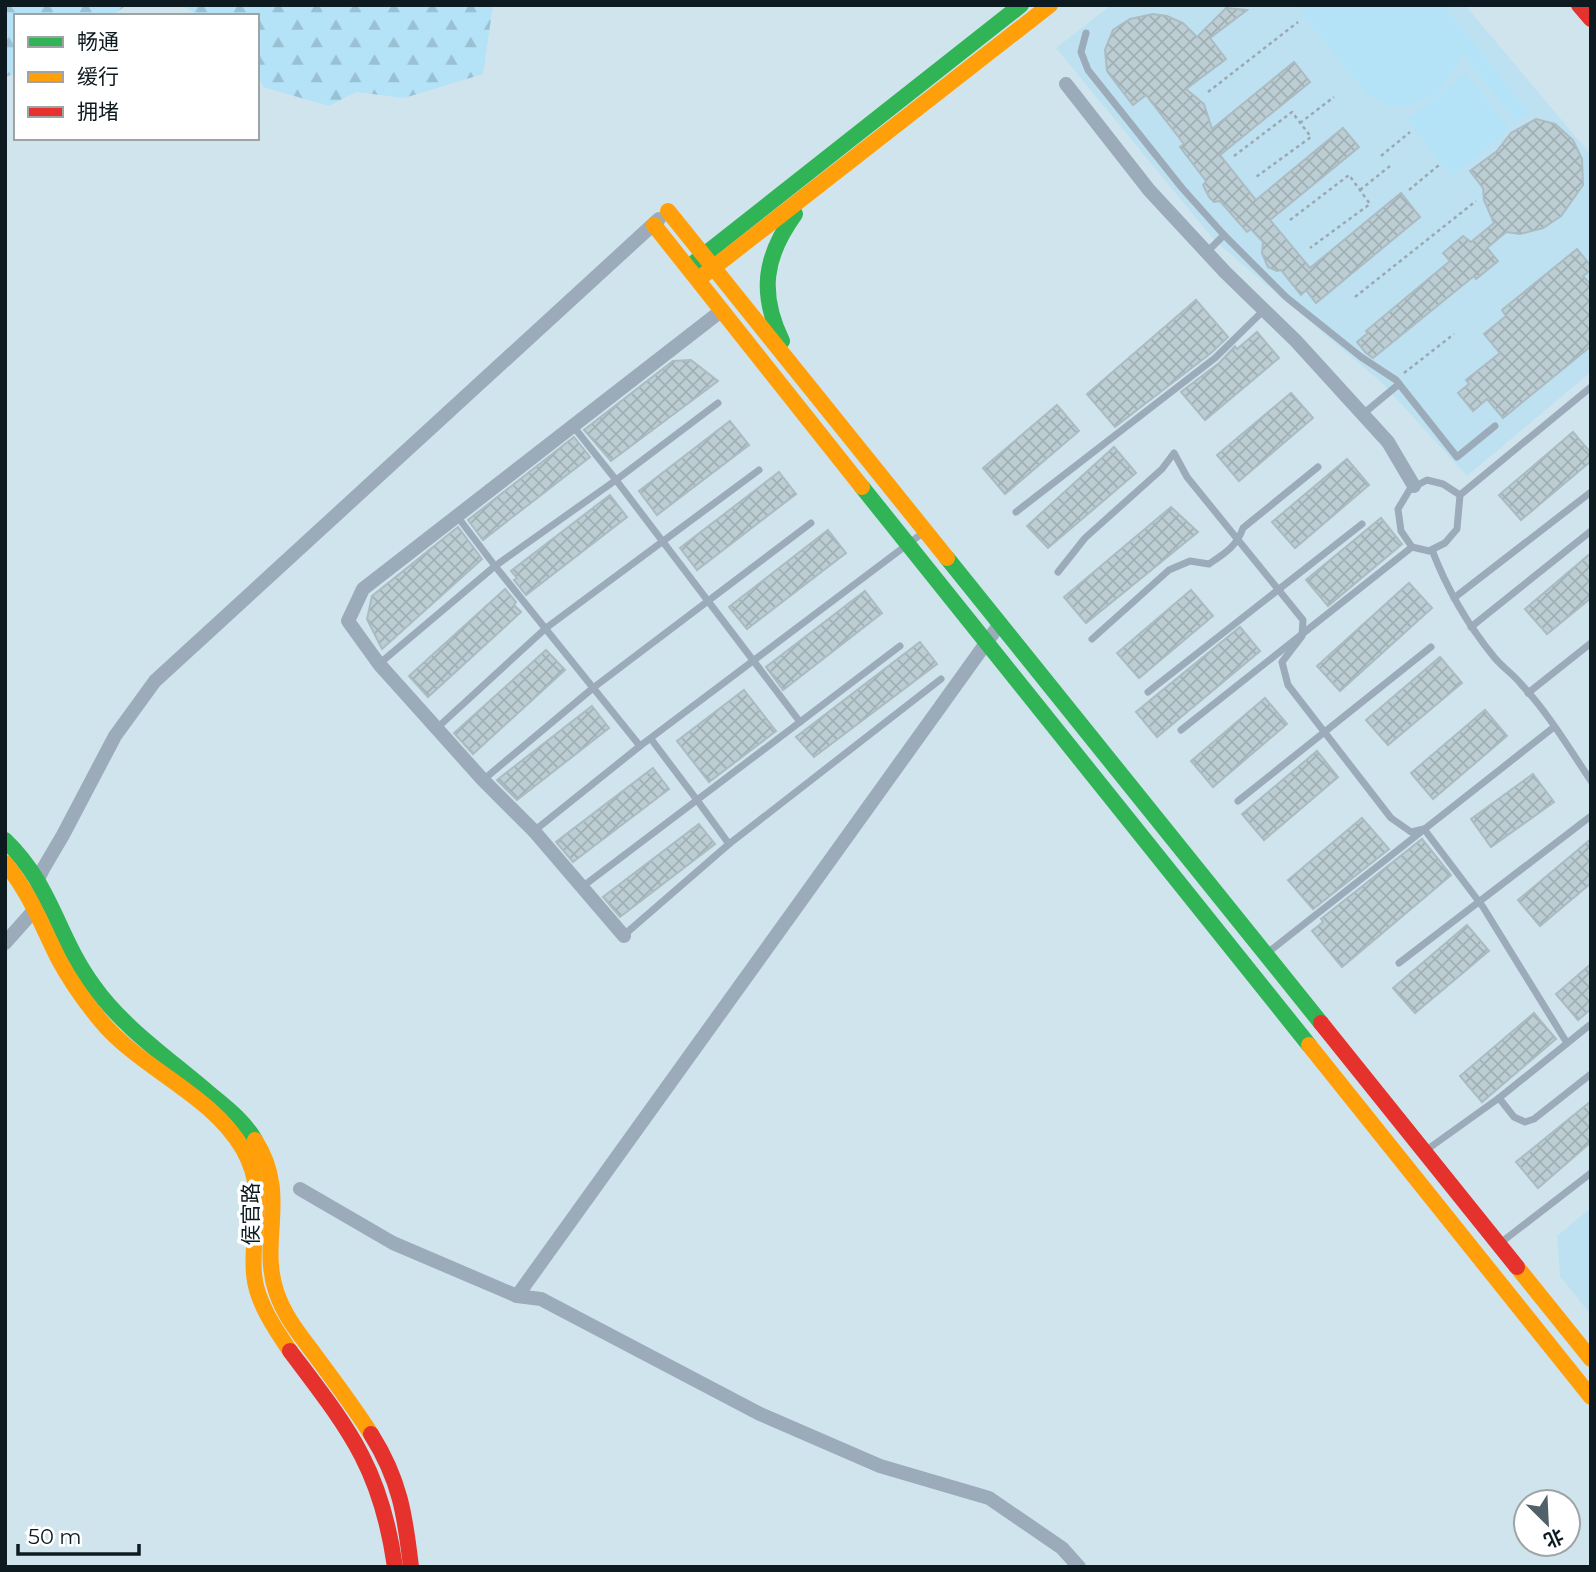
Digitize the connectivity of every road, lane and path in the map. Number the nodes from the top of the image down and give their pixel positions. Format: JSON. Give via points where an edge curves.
{"nodes":[{"id":1,"x":1021,"y":5,"type":"edge"},
{"id":2,"x":1050,"y":5,"type":"edge"},
{"id":3,"x":1579,"y":5,"type":"edge"},
{"id":4,"x":1591,"y":19,"type":"edge"},
{"id":5,"x":1298,"y":22,"type":"dead end"},
{"id":6,"x":1086,"y":33,"type":"dead end"},
{"id":7,"x":1066,"y":85,"type":"dead end"},
{"id":8,"x":1208,"y":92,"type":"dead end"},
{"id":9,"x":1334,"y":97,"type":"dead end"},
{"id":10,"x":1300,"y":123,"type":"junction"},
{"id":11,"x":1410,"y":132,"type":"dead end"},
{"id":12,"x":1234,"y":156,"type":"dead end"},
{"id":13,"x":1381,"y":156,"type":"dead end"},
{"id":14,"x":1439,"y":165,"type":"dead end"},
{"id":15,"x":1390,"y":166,"type":"dead end"},
{"id":16,"x":1256,"y":177,"type":"dead end"},
{"id":17,"x":815,"y":189,"type":"junction"},
{"id":18,"x":1360,"y":190,"type":"junction"},
{"id":19,"x":1409,"y":190,"type":"dead end"},
{"id":20,"x":1476,"y":201,"type":"dead end"},
{"id":21,"x":668,"y":211,"type":"joint"},
{"id":22,"x":1290,"y":220,"type":"dead end"},
{"id":23,"x":654,"y":225,"type":"junction"},
{"id":24,"x":1224,"y":235,"type":"junction"},
{"id":25,"x":1310,"y":248,"type":"dead end"},
{"id":26,"x":1206,"y":252,"type":"junction"},
{"id":27,"x":708,"y":262,"type":"junction"},
{"id":28,"x":693,"y":274,"type":"junction"},
{"id":29,"x":1354,"y":297,"type":"dead end"},
{"id":30,"x":1264,"y":310,"type":"junction"},
{"id":31,"x":721,"y":311,"type":"junction"},
{"id":32,"x":1454,"y":334,"type":"dead end"},
{"id":33,"x":1397,"y":382,"type":"junction"},
{"id":34,"x":810,"y":387,"type":"junction"},
{"id":35,"x":1591,"y":387,"type":"edge"},
{"id":36,"x":718,"y":403,"type":"dead end"},
{"id":37,"x":1362,"y":414,"type":"junction"},
{"id":38,"x":572,"y":426,"type":"junction"},
{"id":39,"x":1495,"y":426,"type":"dead end"},
{"id":40,"x":1318,"y":467,"type":"dead end"},
{"id":41,"x":759,"y":470,"type":"dead end"},
{"id":42,"x":616,"y":480,"type":"junction"},
{"id":43,"x":1414,"y":486,"type":"junction"},
{"id":44,"x":1591,"y":492,"type":"edge"},
{"id":45,"x":1460,"y":495,"type":"junction"},
{"id":46,"x":1016,"y":512,"type":"dead end"},
{"id":47,"x":457,"y":516,"type":"junction"},
{"id":48,"x":811,"y":523,"type":"dead end"},
{"id":49,"x":1362,"y":524,"type":"dead end"},
{"id":50,"x":925,"y":531,"type":"junction"},
{"id":51,"x":1591,"y":531,"type":"edge"},
{"id":52,"x":662,"y":541,"type":"junction"},
{"id":53,"x":1239,"y":541,"type":"junction"},
{"id":54,"x":907,"y":545,"type":"junction"},
{"id":55,"x":1412,"y":547,"type":"junction"},
{"id":56,"x":1432,"y":550,"type":"junction"},
{"id":57,"x":495,"y":566,"type":"junction"},
{"id":58,"x":1058,"y":572,"type":"dead end"},
{"id":59,"x":1278,"y":589,"type":"junction"},
{"id":60,"x":1454,"y":598,"type":"junction"},
{"id":61,"x":708,"y":601,"type":"junction"},
{"id":62,"x":999,"y":625,"type":"junction"},
{"id":63,"x":1471,"y":627,"type":"junction"},
{"id":64,"x":546,"y":628,"type":"junction"},
{"id":65,"x":1302,"y":634,"type":"junction"},
{"id":66,"x":1091,"y":639,"type":"dead end"},
{"id":67,"x":986,"y":643,"type":"junction"},
{"id":68,"x":1591,"y":643,"type":"edge"},
{"id":69,"x":900,"y":646,"type":"dead end"},
{"id":70,"x":1431,"y":648,"type":"dead end"},
{"id":71,"x":754,"y":662,"type":"junction"},
{"id":72,"x":379,"y":663,"type":"junction"},
{"id":73,"x":941,"y":679,"type":"dead end"},
{"id":74,"x":593,"y":688,"type":"junction"},
{"id":75,"x":1148,"y":692,"type":"dead end"},
{"id":76,"x":1528,"y":693,"type":"junction"},
{"id":77,"x":800,"y":722,"type":"junction"},
{"id":78,"x":1554,"y":727,"type":"junction"},
{"id":79,"x":437,"y":728,"type":"junction"},
{"id":80,"x":1181,"y":730,"type":"dead end"},
{"id":81,"x":1325,"y":733,"type":"junction"},
{"id":82,"x":651,"y":739,"type":"junction"},
{"id":83,"x":640,"y":746,"type":"junction"},
{"id":84,"x":1591,"y":762,"type":"edge"},
{"id":85,"x":1582,"y":768,"type":"junction"},
{"id":86,"x":483,"y":780,"type":"junction"},
{"id":87,"x":1591,"y":781,"type":"edge"},
{"id":88,"x":697,"y":800,"type":"junction"},
{"id":89,"x":1238,"y":801,"type":"dead end"},
{"id":90,"x":1591,"y":816,"type":"edge"},
{"id":91,"x":1424,"y":829,"type":"junction"},
{"id":92,"x":534,"y":831,"type":"junction"},
{"id":93,"x":5,"y":840,"type":"edge"},
{"id":94,"x":729,"y":844,"type":"junction"},
{"id":95,"x":5,"y":863,"type":"edge"},
{"id":96,"x":38,"y":879,"type":"junction"},
{"id":97,"x":582,"y":887,"type":"junction"},
{"id":98,"x":1479,"y":902,"type":"junction"},
{"id":99,"x":37,"y":907,"type":"junction"},
{"id":100,"x":624,"y":936,"type":"joint"},
{"id":101,"x":5,"y":943,"type":"edge"},
{"id":102,"x":1266,"y":954,"type":"junction"},
{"id":103,"x":1399,"y":963,"type":"dead end"},
{"id":104,"x":1591,"y":1024,"type":"edge"},
{"id":105,"x":1567,"y":1043,"type":"junction"},
{"id":106,"x":1591,"y":1074,"type":"edge"},
{"id":107,"x":1499,"y":1098,"type":"junction"},
{"id":108,"x":1424,"y":1152,"type":"junction"},
{"id":109,"x":1591,"y":1173,"type":"edge"},
{"id":110,"x":300,"y":1189,"type":"dead end"},
{"id":111,"x":1499,"y":1245,"type":"junction"},
{"id":112,"x":517,"y":1296,"type":"junction"},
{"id":113,"x":1591,"y":1359,"type":"edge"},
{"id":114,"x":1591,"y":1397,"type":"edge"},
{"id":115,"x":395,"y":1567,"type":"edge"},
{"id":116,"x":411,"y":1567,"type":"edge"},
{"id":117,"x":1079,"y":1567,"type":"edge"}],
"edges":[{"from":1,"to":27,"type":"main road"},
{"from":2,"to":17,"type":"main road"},
{"from":3,"to":4,"type":"main road"},
{"from":5,"to":8,"type":"path"},
{"from":6,"to":24,"type":"lane","via":[[1081,52],[1088,70]]},
{"from":7,"to":26,"type":"street","via":[[1149,190]]},
{"from":9,"to":10,"type":"path"},
{"from":10,"to":12,"type":"path","via":[[1292,112]]},
{"from":10,"to":16,"type":"path","via":[[1311,137]]},
{"from":11,"to":13,"type":"path"},
{"from":14,"to":19,"type":"path"},
{"from":15,"to":18,"type":"path"},
{"from":17,"to":27,"type":"main road"},
{"from":17,"to":34,"type":"main road","via":[[780,232],[766,290],[777,332]]},
{"from":18,"to":22,"type":"path","via":[[1349,175]]},
{"from":18,"to":25,"type":"path","via":[[1370,204]]},
{"from":20,"to":29,"type":"path"},
{"from":21,"to":23,"type":"street"},
{"from":21,"to":27,"type":"main road"},
{"from":23,"to":28,"type":"main road"},
{"from":23,"to":96,"type":"street","via":[[155,681],[115,736]]},
{"from":24,"to":26,"type":"lane"},
{"from":24,"to":33,"type":"lane","via":[[1286,298]]},
{"from":26,"to":30,"type":"street"},
{"from":27,"to":28,"type":"main road"},
{"from":27,"to":34,"type":"main road"},
{"from":28,"to":31,"type":"main road"},
{"from":30,"to":37,"type":"street"},
{"from":30,"to":46,"type":"lane","via":[[1215,358]]},
{"from":31,"to":38,"type":"street"},
{"from":31,"to":54,"type":"main road"},
{"from":32,"to":33,"type":"path"},
{"from":33,"to":37,"type":"lane"},
{"from":33,"to":39,"type":"lane","via":[[1457,457]]},
{"from":34,"to":50,"type":"main road"},
{"from":35,"to":45,"type":"lane"},
{"from":36,"to":42,"type":"lane"},
{"from":37,"to":43,"type":"street","via":[[1388,442]]},
{"from":38,"to":42,"type":"lane"},
{"from":38,"to":47,"type":"street"},
{"from":40,"to":53,"type":"lane","via":[[1243,528]]},
{"from":41,"to":52,"type":"lane"},
{"from":42,"to":52,"type":"lane"},
{"from":42,"to":57,"type":"lane"},
{"from":43,"to":45,"type":"lane","via":[[1427,480]]},
{"from":43,"to":55,"type":"lane","via":[[1398,509],[1401,531]]},
{"from":44,"to":60,"type":"lane"},
{"from":45,"to":56,"type":"lane","via":[[1457,529]]},
{"from":47,"to":57,"type":"lane"},
{"from":47,"to":72,"type":"street","via":[[363,589],[348,621]]},
{"from":48,"to":61,"type":"lane"},
{"from":49,"to":59,"type":"lane"},
{"from":50,"to":54,"type":"lane"},
{"from":50,"to":62,"type":"main road"},
{"from":51,"to":63,"type":"lane"},
{"from":52,"to":61,"type":"lane"},
{"from":52,"to":64,"type":"lane"},
{"from":53,"to":58,"type":"lane","via":[[1187,477],[1174,453],[1085,538]]},
{"from":53,"to":59,"type":"lane"},
{"from":53,"to":66,"type":"lane","via":[[1209,564],[1190,561],[1169,570]]},
{"from":54,"to":67,"type":"main road"},
{"from":54,"to":71,"type":"lane"},
{"from":55,"to":56,"type":"lane"},
{"from":55,"to":65,"type":"lane"},
{"from":56,"to":60,"type":"lane"},
{"from":57,"to":64,"type":"lane"},
{"from":57,"to":72,"type":"lane"},
{"from":59,"to":65,"type":"lane","via":[[1303,620]]},
{"from":59,"to":75,"type":"lane"},
{"from":60,"to":63,"type":"lane"},
{"from":61,"to":71,"type":"lane"},
{"from":61,"to":74,"type":"lane"},
{"from":62,"to":67,"type":"street"},
{"from":62,"to":102,"type":"main road"},
{"from":63,"to":76,"type":"lane"},
{"from":64,"to":74,"type":"lane"},
{"from":64,"to":79,"type":"lane"},
{"from":65,"to":80,"type":"lane"},
{"from":65,"to":81,"type":"lane","via":[[1282,662],[1288,685]]},
{"from":67,"to":112,"type":"street"},
{"from":67,"to":114,"type":"main road"},
{"from":68,"to":76,"type":"lane"},
{"from":69,"to":77,"type":"lane"},
{"from":70,"to":81,"type":"lane"},
{"from":71,"to":77,"type":"lane"},
{"from":71,"to":82,"type":"lane"},
{"from":72,"to":79,"type":"street"},
{"from":73,"to":94,"type":"lane"},
{"from":74,"to":83,"type":"lane"},
{"from":74,"to":86,"type":"lane"},
{"from":76,"to":78,"type":"lane"},
{"from":77,"to":88,"type":"lane"},
{"from":78,"to":85,"type":"lane"},
{"from":78,"to":91,"type":"lane"},
{"from":79,"to":86,"type":"street"},
{"from":81,"to":89,"type":"lane"},
{"from":81,"to":91,"type":"lane","via":[[1391,818],[1411,832]]},
{"from":82,"to":83,"type":"lane"},
{"from":82,"to":88,"type":"lane"},
{"from":83,"to":92,"type":"lane"},
{"from":84,"to":85,"type":"lane"},
{"from":85,"to":87,"type":"lane"},
{"from":86,"to":92,"type":"street"},
{"from":88,"to":94,"type":"lane"},
{"from":88,"to":97,"type":"lane"},
{"from":90,"to":98,"type":"lane"},
{"from":91,"to":98,"type":"lane"},
{"from":91,"to":102,"type":"lane"},
{"from":92,"to":97,"type":"street"},
{"from":93,"to":96,"type":"main road","name":"侯官路"},
{"from":94,"to":100,"type":"lane"},
{"from":95,"to":99,"type":"main road","name":"侯官路"},
{"from":96,"to":99,"type":"street"},
{"from":96,"to":116,"type":"main road","name":"侯官路","via":[[93,985],[127,1022],[239,1119],[266,1155],[273,1184],[272,1282],[290,1321],[387,1461],[404,1510]]},
{"from":97,"to":100,"type":"street"},
{"from":98,"to":103,"type":"lane"},
{"from":98,"to":105,"type":"lane"},
{"from":99,"to":101,"type":"street"},
{"from":99,"to":115,"type":"main road","name":"侯官路","via":[[61,967],[109,1029],[212,1115],[244,1151],[255,1184],[256,1288],[275,1326],[373,1471],[387,1514]]},
{"from":102,"to":108,"type":"main road"},
{"from":104,"to":105,"type":"lane"},
{"from":105,"to":107,"type":"lane"},
{"from":106,"to":107,"type":"lane","via":[[1525,1122]]},
{"from":107,"to":108,"type":"lane"},
{"from":108,"to":111,"type":"main road"},
{"from":109,"to":111,"type":"lane"},
{"from":110,"to":112,"type":"street","via":[[393,1243]]},
{"from":111,"to":113,"type":"main road"},
{"from":112,"to":117,"type":"street","via":[[541,1299],[760,1414],[868,1461],[989,1498],[1062,1548]]}]}
